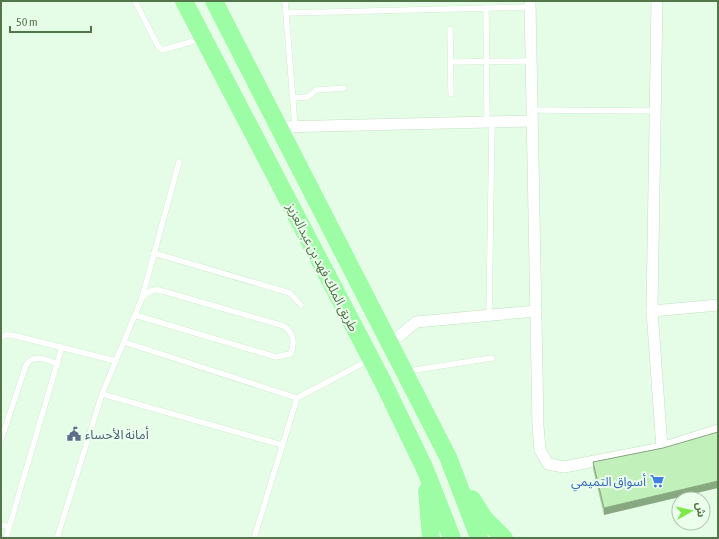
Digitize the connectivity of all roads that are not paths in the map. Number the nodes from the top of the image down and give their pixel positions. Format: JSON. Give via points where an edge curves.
{"nodes":[{"id":1,"x":135,"y":1,"type":"edge"},
{"id":2,"x":184,"y":1,"type":"edge"},
{"id":3,"x":214,"y":1,"type":"edge"},
{"id":4,"x":285,"y":1,"type":"edge"},
{"id":5,"x":657,"y":1,"type":"edge"},
{"id":6,"x":530,"y":4,"type":"edge"},
{"id":7,"x":486,"y":8,"type":"junction"},
{"id":8,"x":286,"y":13,"type":"junction"},
{"id":9,"x":450,"y":29,"type":"dead end"},
{"id":10,"x":203,"y":38,"type":"junction"},
{"id":11,"x":531,"y":61,"type":"junction"},
{"id":12,"x":452,"y":62,"type":"junction"},
{"id":13,"x":486,"y":62,"type":"junction"},
{"id":14,"x":344,"y":88,"type":"dead end"},
{"id":15,"x":451,"y":94,"type":"dead end"},
{"id":16,"x":293,"y":98,"type":"junction"},
{"id":17,"x":656,"y":111,"type":"junction"},
{"id":18,"x":532,"y":116,"type":"junction"},
{"id":19,"x":490,"y":122,"type":"junction"},
{"id":20,"x":287,"y":127,"type":"junction"},
{"id":21,"x":180,"y":162,"type":"dead end"},
{"id":22,"x":154,"y":253,"type":"junction"},
{"id":23,"x":142,"y":298,"type":"junction"},
{"id":24,"x":301,"y":305,"type":"dead end"},
{"id":25,"x":718,"y":305,"type":"edge"},
{"id":26,"x":536,"y":311,"type":"junction"},
{"id":27,"x":652,"y":311,"type":"junction"},
{"id":28,"x":135,"y":315,"type":"junction"},
{"id":29,"x":489,"y":315,"type":"junction"},
{"id":30,"x":1,"y":338,"type":"edge"},
{"id":31,"x":124,"y":342,"type":"junction"},
{"id":32,"x":391,"y":343,"type":"junction"},
{"id":33,"x":62,"y":347,"type":"junction"},
{"id":34,"x":371,"y":358,"type":"junction"},
{"id":35,"x":492,"y":358,"type":"dead end"},
{"id":36,"x":116,"y":361,"type":"junction"},
{"id":37,"x":58,"y":364,"type":"junction"},
{"id":38,"x":405,"y":371,"type":"junction"},
{"id":39,"x":102,"y":394,"type":"junction"},
{"id":40,"x":297,"y":398,"type":"junction"},
{"id":41,"x":718,"y":430,"type":"edge"},
{"id":42,"x":1,"y":440,"type":"edge"},
{"id":43,"x":282,"y":445,"type":"junction"},
{"id":44,"x":662,"y":448,"type":"junction"},
{"id":45,"x":425,"y":469,"type":"junction"},
{"id":46,"x":455,"y":474,"type":"junction"},
{"id":47,"x":1,"y":525,"type":"edge"},
{"id":48,"x":9,"y":527,"type":"junction"},
{"id":49,"x":6,"y":538,"type":"edge"},
{"id":50,"x":57,"y":538,"type":"edge"},
{"id":51,"x":254,"y":538,"type":"edge"},
{"id":52,"x":431,"y":538,"type":"edge"},
{"id":53,"x":452,"y":538,"type":"edge"},
{"id":54,"x":479,"y":538,"type":"edge"},
{"id":55,"x":504,"y":538,"type":"edge"}],
"edges":[{"from":1,"to":10,"type":"lane","via":[[162,50]]},
{"from":2,"to":10,"type":"main road","name":"طريق الملك فهد بن عبدالعزيز"},
{"from":3,"to":20,"type":"main road","name":"طريق الملك فهد بن عبدالعزيز"},
{"from":4,"to":8,"type":"lane"},
{"from":5,"to":17,"type":"street"},
{"from":6,"to":7,"type":"lane"},
{"from":6,"to":11,"type":"street"},
{"from":7,"to":8,"type":"lane"},
{"from":7,"to":13,"type":"lane"},
{"from":8,"to":16,"type":"lane"},
{"from":9,"to":12,"type":"lane"},
{"from":10,"to":34,"type":"main road","name":"طريق الملك فهد بن عبدالعزيز"},
{"from":11,"to":13,"type":"lane"},
{"from":11,"to":18,"type":"street"},
{"from":12,"to":13,"type":"lane"},
{"from":12,"to":15,"type":"lane"},
{"from":13,"to":19,"type":"lane"},
{"from":14,"to":16,"type":"lane","via":[[316,90],[308,97]]},
{"from":16,"to":20,"type":"lane"},
{"from":17,"to":18,"type":"lane"},
{"from":17,"to":27,"type":"street"},
{"from":18,"to":19,"type":"street"},
{"from":18,"to":26,"type":"street"},
{"from":19,"to":20,"type":"street"},
{"from":19,"to":29,"type":"lane"},
{"from":20,"to":32,"type":"main road","name":"طريق الملك فهد بن عبدالعزيز"},
{"from":21,"to":22,"type":"lane"},
{"from":22,"to":23,"type":"lane"},
{"from":22,"to":24,"type":"lane","via":[[290,293]]},
{"from":23,"to":28,"type":"lane"},
{"from":23,"to":28,"type":"lane","via":[[154,289],[284,326],[290,330],[292,336],[292,352],[276,357]]},
{"from":25,"to":27,"type":"street"},
{"from":26,"to":29,"type":"street"},
{"from":26,"to":44,"type":"street","via":[[538,426],[540,450],[548,464],[564,467]]},
{"from":27,"to":44,"type":"street"},
{"from":28,"to":31,"type":"lane"},
{"from":29,"to":32,"type":"street","via":[[416,322]]},
{"from":30,"to":33,"type":"lane","via":[[12,335]]},
{"from":31,"to":36,"type":"lane"},
{"from":31,"to":40,"type":"lane"},
{"from":32,"to":38,"type":"main road","name":"طريق الملك فهد بن عبدالعزيز"},
{"from":33,"to":36,"type":"lane"},
{"from":33,"to":37,"type":"lane"},
{"from":34,"to":40,"type":"lane"},
{"from":34,"to":45,"type":"main road","name":"طريق الملك فهد بن عبدالعزيز"},
{"from":35,"to":38,"type":"lane"},
{"from":36,"to":39,"type":"lane"},
{"from":37,"to":42,"type":"lane","via":[[36,357],[30,359]]},
{"from":37,"to":48,"type":"lane"},
{"from":38,"to":46,"type":"main road","name":"طريق الملك فهد بن عبدالعزيز"},
{"from":39,"to":43,"type":"lane"},
{"from":39,"to":50,"type":"lane"},
{"from":40,"to":43,"type":"lane"},
{"from":41,"to":44,"type":"street"},
{"from":43,"to":51,"type":"lane"},
{"from":45,"to":52,"type":"main road"},
{"from":45,"to":53,"type":"main road","name":"طريق الملك فهد بن عبدالعزيز"},
{"from":46,"to":54,"type":"main road","name":"طريق الملك فهد بن عبدالعزيز"},
{"from":46,"to":55,"type":"main road","via":[[484,518]]},
{"from":47,"to":48,"type":"lane"},
{"from":48,"to":49,"type":"lane"}]}
